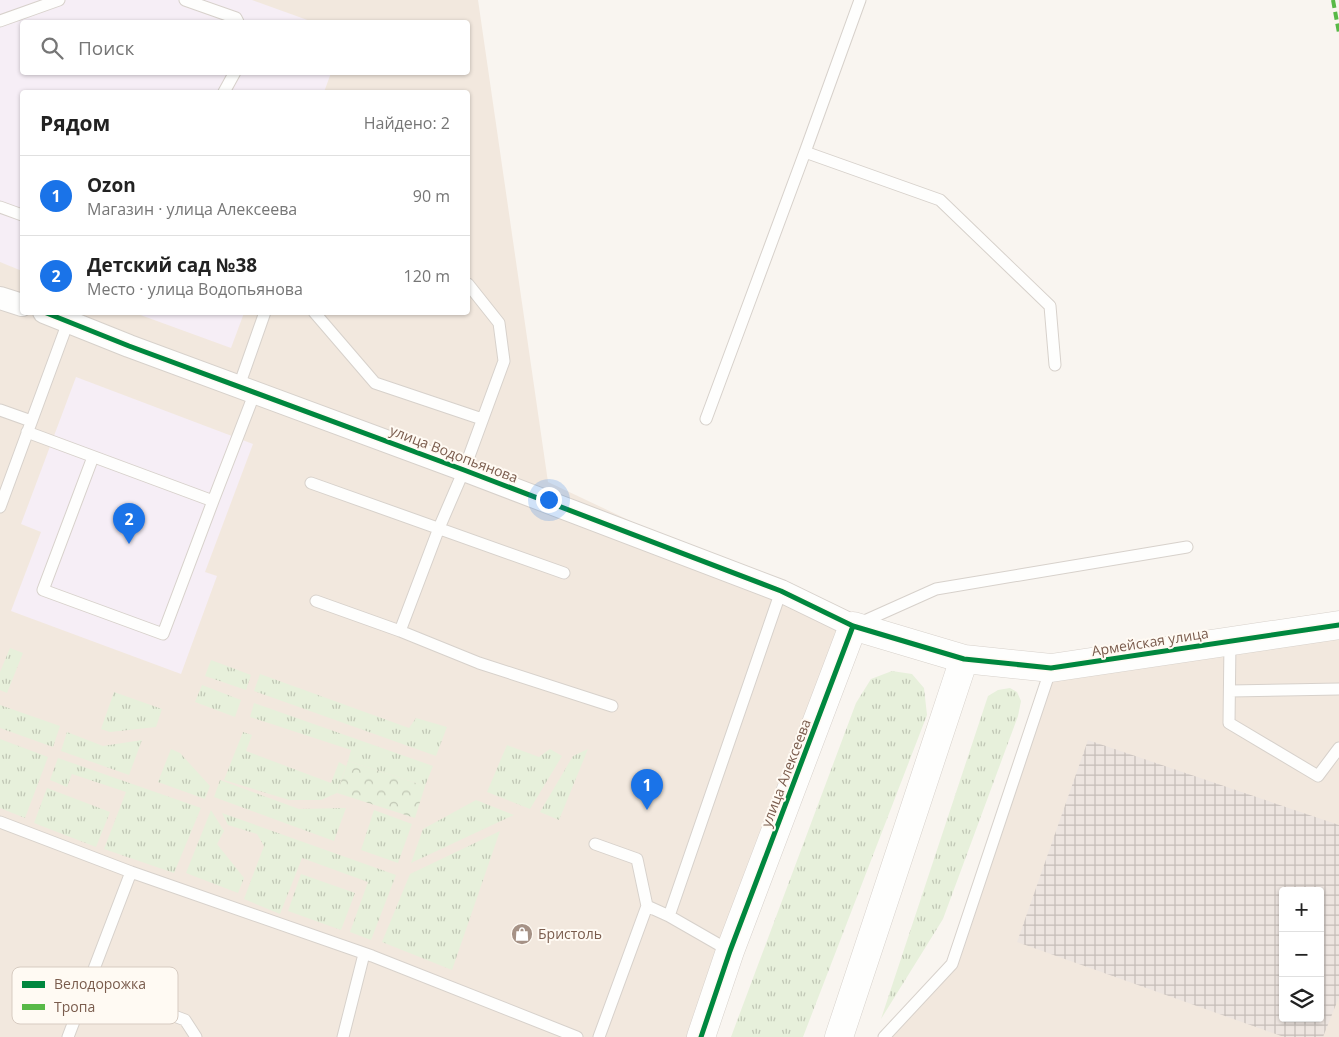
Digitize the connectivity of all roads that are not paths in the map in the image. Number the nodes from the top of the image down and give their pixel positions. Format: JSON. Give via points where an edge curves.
{"nodes":[{"id":1,"x":59,"y":0,"type":"edge"},
{"id":2,"x":185,"y":0,"type":"edge"},
{"id":3,"x":860,"y":0,"type":"edge"},
{"id":4,"x":237,"y":20,"type":"edge"},
{"id":5,"x":0,"y":21,"type":"edge"},
{"id":6,"x":233,"y":75,"type":"edge"},
{"id":7,"x":225,"y":90,"type":"edge"},
{"id":8,"x":805,"y":152,"type":"junction"},
{"id":9,"x":0,"y":207,"type":"edge"},
{"id":10,"x":20,"y":214,"type":"edge"},
{"id":11,"x":470,"y":287,"type":"edge"},
{"id":12,"x":0,"y":298,"type":"edge"},
{"id":13,"x":20,"y":304,"type":"edge"},
{"id":14,"x":51,"y":315,"type":"edge"},
{"id":15,"x":265,"y":315,"type":"edge"},
{"id":16,"x":317,"y":315,"type":"edge"},
{"id":17,"x":68,"y":322,"type":"junction"},
{"id":18,"x":1055,"y":365,"type":"dead end"},
{"id":19,"x":247,"y":389,"type":"junction"},
{"id":20,"x":0,"y":410,"type":"edge"},
{"id":21,"x":482,"y":419,"type":"junction"},
{"id":22,"x":706,"y":420,"type":"dead end"},
{"id":23,"x":29,"y":427,"type":"junction"},
{"id":24,"x":93,"y":457,"type":"junction"},
{"id":25,"x":464,"y":470,"type":"junction"},
{"id":26,"x":311,"y":483,"type":"dead end"},
{"id":27,"x":213,"y":501,"type":"junction"},
{"id":28,"x":0,"y":507,"type":"edge"},
{"id":29,"x":439,"y":528,"type":"junction"},
{"id":30,"x":1187,"y":547,"type":"dead end"},
{"id":31,"x":564,"y":573,"type":"dead end"},
{"id":32,"x":781,"y":591,"type":"junction"},
{"id":33,"x":316,"y":601,"type":"dead end"},
{"id":34,"x":1339,"y":625,"type":"edge"},
{"id":35,"x":853,"y":626,"type":"junction"},
{"id":36,"x":400,"y":631,"type":"junction"},
{"id":37,"x":1230,"y":641,"type":"junction"},
{"id":38,"x":964,"y":659,"type":"junction"},
{"id":39,"x":1052,"y":668,"type":"junction"},
{"id":40,"x":1339,"y":689,"type":"edge"},
{"id":41,"x":1230,"y":691,"type":"junction"},
{"id":42,"x":612,"y":706,"type":"dead end"},
{"id":43,"x":1339,"y":748,"type":"edge"},
{"id":44,"x":0,"y":822,"type":"edge"},
{"id":45,"x":595,"y":844,"type":"dead end"},
{"id":46,"x":131,"y":872,"type":"junction"},
{"id":47,"x":647,"y":906,"type":"junction"},
{"id":48,"x":669,"y":916,"type":"junction"},
{"id":49,"x":730,"y":951,"type":"junction"},
{"id":50,"x":364,"y":954,"type":"junction"},
{"id":51,"x":95,"y":967,"type":"edge"},
{"id":52,"x":178,"y":1017,"type":"edge"},
{"id":53,"x":73,"y":1024,"type":"edge"},
{"id":54,"x":68,"y":1037,"type":"edge"},
{"id":55,"x":196,"y":1037,"type":"edge"},
{"id":56,"x":343,"y":1037,"type":"edge"},
{"id":57,"x":577,"y":1037,"type":"edge"},
{"id":58,"x":599,"y":1037,"type":"edge"},
{"id":59,"x":701,"y":1037,"type":"edge"},
{"id":60,"x":839,"y":1037,"type":"edge"},
{"id":61,"x":884,"y":1037,"type":"edge"}],
"edges":[{"from":1,"to":5,"type":"lane"},
{"from":2,"to":4,"type":"lane"},
{"from":3,"to":8,"type":"lane"},
{"from":6,"to":7,"type":"lane"},
{"from":8,"to":18,"type":"lane","via":[[940,200],[1050,306]]},
{"from":8,"to":22,"type":"lane"},
{"from":9,"to":10,"type":"lane"},
{"from":11,"to":21,"type":"lane","via":[[499,323],[504,361]]},
{"from":12,"to":13,"type":"street"},
{"from":14,"to":17,"type":"street","name":"улица Водопьянова"},
{"from":15,"to":19,"type":"lane"},
{"from":16,"to":21,"type":"lane","via":[[375,383]]},
{"from":17,"to":19,"type":"street","name":"улица Водопьянова"},
{"from":17,"to":23,"type":"lane"},
{"from":19,"to":25,"type":"street","name":"улица Водопьянова"},
{"from":19,"to":27,"type":"lane"},
{"from":20,"to":23,"type":"lane"},
{"from":21,"to":25,"type":"lane"},
{"from":23,"to":24,"type":"lane"},
{"from":23,"to":28,"type":"lane"},
{"from":24,"to":27,"type":"lane"},
{"from":24,"to":27,"type":"lane","via":[[43,590],[154,631],[163,634]]},
{"from":25,"to":29,"type":"lane"},
{"from":25,"to":32,"type":"street","name":"улица Водопьянова"},
{"from":26,"to":29,"type":"lane"},
{"from":29,"to":31,"type":"lane"},
{"from":29,"to":36,"type":"lane"},
{"from":30,"to":35,"type":"lane","via":[[936,589]]},
{"from":32,"to":35,"type":"street","name":"улица Водопьянова"},
{"from":32,"to":48,"type":"lane"},
{"from":33,"to":36,"type":"lane"},
{"from":34,"to":37,"type":"street","name":"Армейская улица"},
{"from":35,"to":38,"type":"street"},
{"from":35,"to":49,"type":"street","name":"улица Алексеева"},
{"from":36,"to":42,"type":"lane","via":[[480,663]]},
{"from":37,"to":39,"type":"street","name":"Армейская улица"},
{"from":37,"to":41,"type":"lane"},
{"from":38,"to":39,"type":"street","name":"Армейская улица"},
{"from":38,"to":60,"type":"street"},
{"from":39,"to":61,"type":"lane","via":[[952,964]]},
{"from":40,"to":41,"type":"lane"},
{"from":41,"to":43,"type":"lane","via":[[1229,724],[1318,776]]},
{"from":44,"to":46,"type":"lane"},
{"from":45,"to":47,"type":"lane","via":[[637,859]]},
{"from":46,"to":50,"type":"lane"},
{"from":46,"to":51,"type":"lane"},
{"from":47,"to":48,"type":"lane"},
{"from":47,"to":58,"type":"lane"},
{"from":48,"to":49,"type":"lane"},
{"from":49,"to":59,"type":"street","name":"улица Алексеева"},
{"from":50,"to":56,"type":"lane"},
{"from":50,"to":57,"type":"lane"},
{"from":52,"to":55,"type":"lane","via":[[185,1020]]},
{"from":53,"to":54,"type":"lane"}]}
